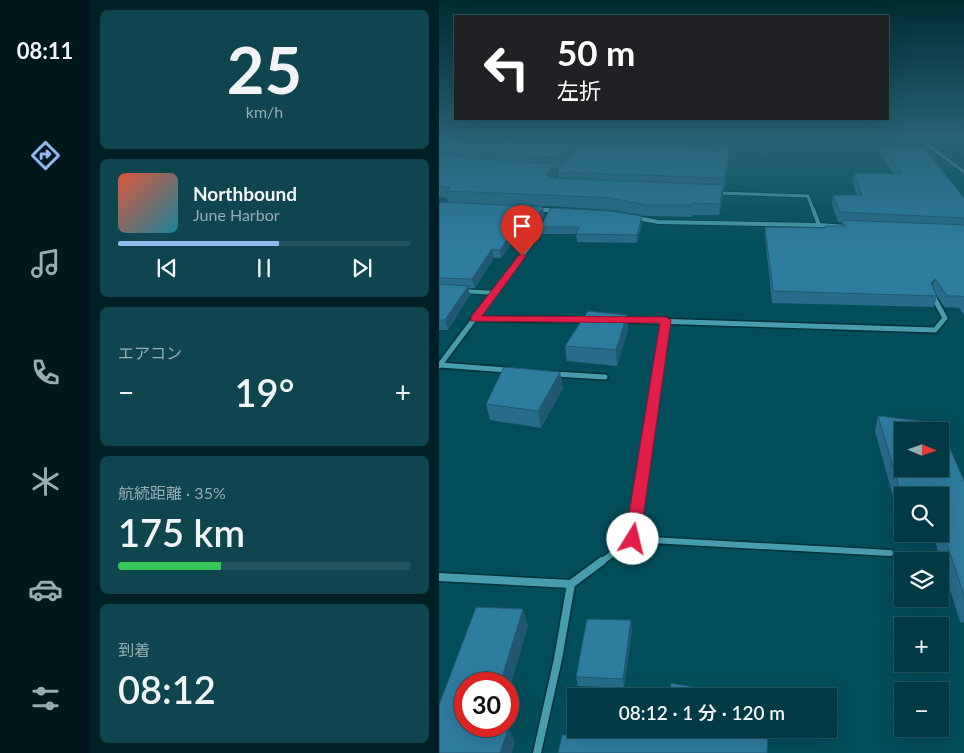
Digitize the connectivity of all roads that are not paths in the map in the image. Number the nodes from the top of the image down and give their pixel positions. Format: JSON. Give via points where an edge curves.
{"nodes":[{"id":1,"x":715,"y":193,"type":"edge"},
{"id":2,"x":534,"y":210,"type":"edge"},
{"id":3,"x":551,"y":210,"type":"junction"},
{"id":4,"x":565,"y":211,"type":"edge"},
{"id":5,"x":631,"y":217,"type":"edge"},
{"id":6,"x":819,"y":225,"type":"junction"},
{"id":7,"x":848,"y":227,"type":"edge"},
{"id":8,"x":457,"y":291,"type":"edge"},
{"id":9,"x":495,"y":293,"type":"junction"},
{"id":10,"x":932,"y":294,"type":"edge"},
{"id":11,"x":475,"y":319,"type":"junction"},
{"id":12,"x":589,"y":320,"type":"edge"},
{"id":13,"x":618,"y":320,"type":"edge"},
{"id":14,"x":666,"y":320,"type":"junction"},
{"id":15,"x":439,"y":366,"type":"edge"},
{"id":16,"x":517,"y":371,"type":"edge"},
{"id":17,"x":547,"y":373,"type":"edge"},
{"id":18,"x":605,"y":377,"type":"dead end"},
{"id":19,"x":633,"y":539,"type":"junction"},
{"id":20,"x":890,"y":553,"type":"dead end"},
{"id":21,"x":439,"y":577,"type":"edge"},
{"id":22,"x":571,"y":584,"type":"junction"},
{"id":23,"x":537,"y":753,"type":"edge"}],
"edges":[{"from":1,"to":6,"type":"street","via":[[808,196]]},
{"from":2,"to":3,"type":"street"},
{"from":3,"to":4,"type":"street"},
{"from":3,"to":9,"type":"street"},
{"from":5,"to":6,"type":"street","via":[[659,222]]},
{"from":6,"to":7,"type":"street"},
{"from":8,"to":9,"type":"street"},
{"from":9,"to":11,"type":"street"},
{"from":10,"to":14,"type":"street","via":[[945,318],[935,330]]},
{"from":11,"to":12,"type":"street"},
{"from":11,"to":15,"type":"street"},
{"from":13,"to":14,"type":"street"},
{"from":14,"to":19,"type":"street"},
{"from":15,"to":16,"type":"street"},
{"from":17,"to":18,"type":"street"},
{"from":19,"to":20,"type":"street"},
{"from":19,"to":22,"type":"street"},
{"from":21,"to":22,"type":"street"},
{"from":22,"to":23,"type":"street"}]}
